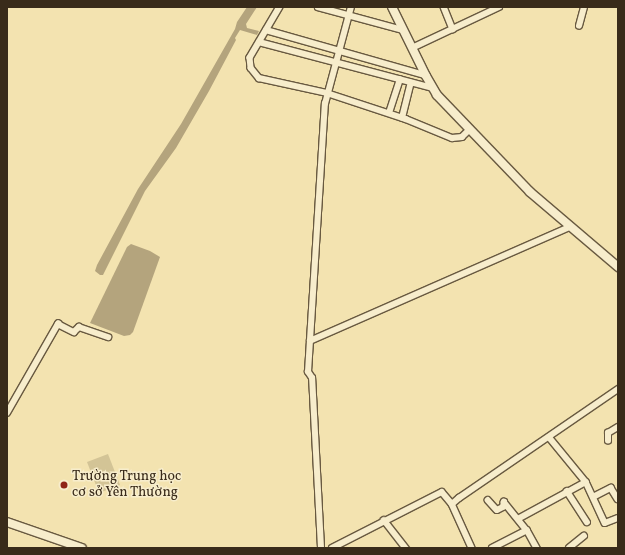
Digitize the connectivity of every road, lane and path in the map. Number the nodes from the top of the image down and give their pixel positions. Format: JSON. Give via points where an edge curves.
{"nodes":[{"id":1,"x":280,"y":7,"type":"edge"},
{"id":2,"x":318,"y":7,"type":"edge"},
{"id":3,"x":350,"y":7,"type":"edge"},
{"id":4,"x":392,"y":7,"type":"edge"},
{"id":5,"x":444,"y":7,"type":"edge"},
{"id":6,"x":499,"y":7,"type":"edge"},
{"id":7,"x":584,"y":7,"type":"edge"},
{"id":8,"x":348,"y":15,"type":"junction"},
{"id":9,"x":579,"y":26,"type":"dead end"},
{"id":10,"x":453,"y":29,"type":"junction"},
{"id":11,"x":266,"y":30,"type":"junction"},
{"id":12,"x":403,"y":30,"type":"junction"},
{"id":13,"x":259,"y":42,"type":"junction"},
{"id":14,"x":412,"y":48,"type":"junction"},
{"id":15,"x":338,"y":51,"type":"junction"},
{"id":16,"x":335,"y":63,"type":"junction"},
{"id":17,"x":425,"y":75,"type":"junction"},
{"id":18,"x":400,"y":80,"type":"junction"},
{"id":19,"x":411,"y":82,"type":"junction"},
{"id":20,"x":433,"y":88,"type":"junction"},
{"id":21,"x":327,"y":93,"type":"junction"},
{"id":22,"x":389,"y":113,"type":"junction"},
{"id":23,"x":402,"y":118,"type":"junction"},
{"id":24,"x":470,"y":129,"type":"junction"},
{"id":25,"x":570,"y":227,"type":"junction"},
{"id":26,"x":618,"y":267,"type":"edge"},
{"id":27,"x":108,"y":337,"type":"dead end"},
{"id":28,"x":310,"y":341,"type":"junction"},
{"id":29,"x":618,"y":389,"type":"edge"},
{"id":30,"x":7,"y":413,"type":"edge"},
{"id":31,"x":618,"y":427,"type":"edge"},
{"id":32,"x":549,"y":437,"type":"junction"},
{"id":33,"x":608,"y":441,"type":"dead end"},
{"id":34,"x":586,"y":482,"type":"junction"},
{"id":35,"x":567,"y":491,"type":"junction"},
{"id":36,"x":593,"y":497,"type":"junction"},
{"id":37,"x":618,"y":499,"type":"edge"},
{"id":38,"x":488,"y":500,"type":"dead end"},
{"id":39,"x":452,"y":504,"type":"junction"},
{"id":40,"x":618,"y":518,"type":"edge"},
{"id":41,"x":518,"y":519,"type":"junction"},
{"id":42,"x":384,"y":520,"type":"junction"},
{"id":43,"x":7,"y":522,"type":"edge"},
{"id":44,"x":587,"y":522,"type":"dead end"},
{"id":45,"x":527,"y":530,"type":"junction"},
{"id":46,"x":584,"y":536,"type":"dead end"},
{"id":47,"x":82,"y":548,"type":"edge"},
{"id":48,"x":320,"y":548,"type":"edge"},
{"id":49,"x":332,"y":548,"type":"edge"},
{"id":50,"x":406,"y":548,"type":"edge"},
{"id":51,"x":472,"y":548,"type":"edge"},
{"id":52,"x":492,"y":548,"type":"edge"},
{"id":53,"x":537,"y":548,"type":"edge"},
{"id":54,"x":569,"y":548,"type":"edge"}],
"edges":[{"from":1,"to":11,"type":"street"},
{"from":2,"to":8,"type":"street"},
{"from":3,"to":8,"type":"street"},
{"from":4,"to":12,"type":"main road"},
{"from":5,"to":10,"type":"street"},
{"from":6,"to":10,"type":"street"},
{"from":7,"to":9,"type":"street"},
{"from":8,"to":12,"type":"street"},
{"from":8,"to":15,"type":"street"},
{"from":10,"to":14,"type":"street"},
{"from":11,"to":13,"type":"street"},
{"from":11,"to":15,"type":"street"},
{"from":12,"to":14,"type":"main road"},
{"from":13,"to":16,"type":"street"},
{"from":13,"to":21,"type":"street","via":[[249,63],[259,78]]},
{"from":14,"to":17,"type":"main road"},
{"from":15,"to":16,"type":"street"},
{"from":15,"to":17,"type":"street"},
{"from":16,"to":18,"type":"street"},
{"from":16,"to":21,"type":"street"},
{"from":17,"to":20,"type":"main road"},
{"from":18,"to":19,"type":"street"},
{"from":18,"to":22,"type":"street"},
{"from":19,"to":20,"type":"street"},
{"from":19,"to":23,"type":"street"},
{"from":20,"to":24,"type":"main road"},
{"from":21,"to":22,"type":"street"},
{"from":21,"to":28,"type":"street","via":[[319,173]]},
{"from":22,"to":23,"type":"street"},
{"from":23,"to":24,"type":"street","via":[[452,138],[462,137]]},
{"from":24,"to":25,"type":"main road","via":[[530,192]]},
{"from":25,"to":26,"type":"main road"},
{"from":25,"to":28,"type":"street"},
{"from":27,"to":30,"type":"street","via":[[79,327],[74,332],[58,324]]},
{"from":28,"to":48,"type":"street","via":[[308,372],[312,378]]},
{"from":29,"to":32,"type":"street"},
{"from":31,"to":33,"type":"street","via":[[608,433]]},
{"from":32,"to":34,"type":"street"},
{"from":32,"to":39,"type":"street"},
{"from":34,"to":35,"type":"street"},
{"from":34,"to":36,"type":"street"},
{"from":35,"to":41,"type":"street"},
{"from":35,"to":44,"type":"street"},
{"from":36,"to":37,"type":"street","via":[[611,488]]},
{"from":36,"to":40,"type":"street","via":[[605,523]]},
{"from":38,"to":41,"type":"street","via":[[497,510],[503,507],[504,502]]},
{"from":39,"to":42,"type":"street","via":[[442,492]]},
{"from":39,"to":51,"type":"street"},
{"from":41,"to":45,"type":"street"},
{"from":42,"to":49,"type":"street"},
{"from":42,"to":50,"type":"street"},
{"from":43,"to":47,"type":"main road"},
{"from":45,"to":52,"type":"street"},
{"from":45,"to":53,"type":"street"},
{"from":46,"to":54,"type":"street"}]}
